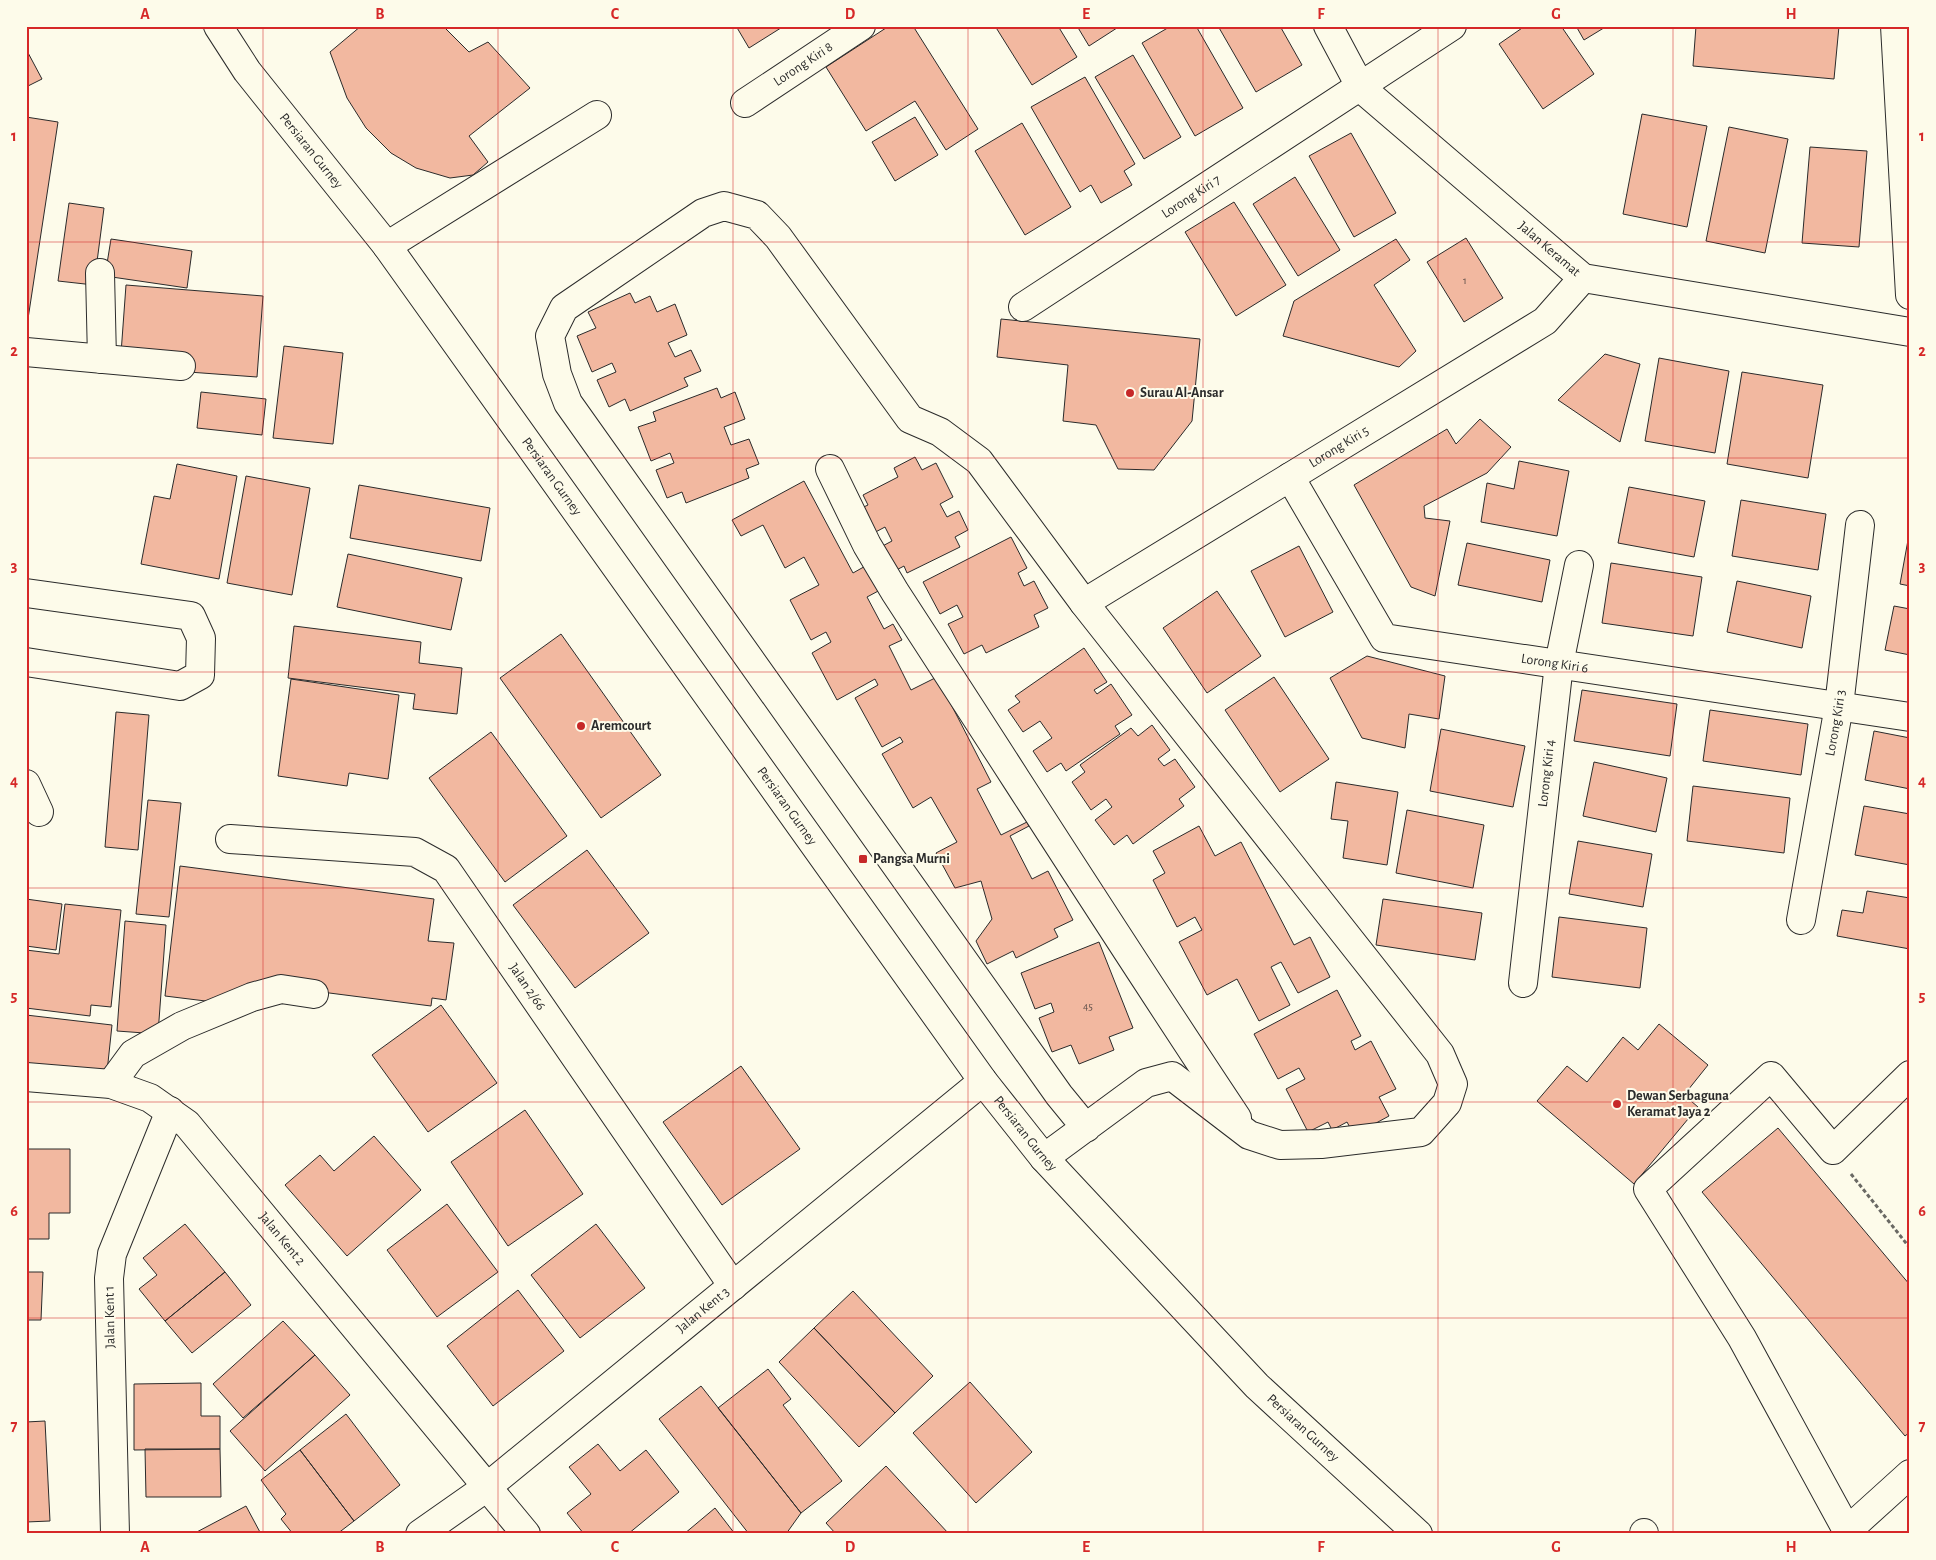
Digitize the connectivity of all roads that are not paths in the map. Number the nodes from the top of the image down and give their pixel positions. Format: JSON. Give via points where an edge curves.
{"nodes":[{"id":1,"x":218,"y":26,"type":"edge"},
{"id":2,"x":861,"y":26,"type":"edge"},
{"id":3,"x":1328,"y":26,"type":"edge"},
{"id":4,"x":1452,"y":26,"type":"edge"},
{"id":5,"x":1896,"y":26,"type":"edge"},
{"id":6,"x":1361,"y":88,"type":"junction"},
{"id":7,"x":745,"y":103,"type":"dead end"},
{"id":8,"x":597,"y":115,"type":"dead end"},
{"id":9,"x":387,"y":246,"type":"junction"},
{"id":10,"x":100,"y":273,"type":"dead end"},
{"id":11,"x":1583,"y":278,"type":"junction"},
{"id":12,"x":1910,"y":295,"type":"edge"},
{"id":13,"x":1024,"y":308,"type":"dead end"},
{"id":14,"x":1910,"y":332,"type":"edge"},
{"id":15,"x":26,"y":352,"type":"edge"},
{"id":16,"x":102,"y":359,"type":"junction"},
{"id":17,"x":181,"y":366,"type":"dead end"},
{"id":18,"x":830,"y":469,"type":"dead end"},
{"id":19,"x":1290,"y":477,"type":"junction"},
{"id":20,"x":1860,"y":525,"type":"dead end"},
{"id":21,"x":1579,"y":565,"type":"dead end"},
{"id":22,"x":26,"y":593,"type":"edge"},
{"id":23,"x":1084,"y":603,"type":"junction"},
{"id":24,"x":26,"y":662,"type":"edge"},
{"id":25,"x":1559,"y":664,"type":"junction"},
{"id":26,"x":1839,"y":706,"type":"junction"},
{"id":27,"x":1910,"y":717,"type":"edge"},
{"id":28,"x":26,"y":784,"type":"edge"},
{"id":29,"x":39,"y":812,"type":"dead end"},
{"id":30,"x":230,"y":839,"type":"dead end"},
{"id":31,"x":1801,"y":920,"type":"dead end"},
{"id":32,"x":1523,"y":983,"type":"dead end"},
{"id":33,"x":314,"y":994,"type":"dead end"},
{"id":34,"x":1910,"y":1075,"type":"edge"},
{"id":35,"x":26,"y":1077,"type":"edge"},
{"id":36,"x":983,"y":1081,"type":"junction"},
{"id":37,"x":111,"y":1084,"type":"junction"},
{"id":38,"x":170,"y":1111,"type":"junction"},
{"id":39,"x":1086,"y":1128,"type":"junction"},
{"id":40,"x":1249,"y":1136,"type":"junction"},
{"id":41,"x":1044,"y":1158,"type":"junction"},
{"id":42,"x":733,"y":1286,"type":"junction"},
{"id":43,"x":1910,"y":1474,"type":"edge"},
{"id":44,"x":487,"y":1487,"type":"junction"},
{"id":45,"x":1848,"y":1533,"type":"edge"},
{"id":46,"x":115,"y":1534,"type":"edge"},
{"id":47,"x":420,"y":1534,"type":"edge"},
{"id":48,"x":526,"y":1534,"type":"edge"},
{"id":49,"x":1418,"y":1534,"type":"edge"}],
"edges":[{"from":1,"to":9,"type":"street","name":"Persiaran Gurney","via":[[247,71]]},
{"from":2,"to":7,"type":"street","name":"Lorong Kiri 8"},
{"from":3,"to":6,"type":"street","name":"Jalan Keramat"},
{"from":4,"to":6,"type":"street","name":"Lorong Kiri 7"},
{"from":5,"to":12,"type":"street"},
{"from":6,"to":11,"type":"street","name":"Jalan Keramat"},
{"from":6,"to":13,"type":"street","name":"Lorong Kiri 7"},
{"from":8,"to":9,"type":"street"},
{"from":9,"to":36,"type":"street","name":"Persiaran Gurney"},
{"from":10,"to":16,"type":"street"},
{"from":11,"to":14,"type":"street","name":"Jalan Keramat"},
{"from":11,"to":19,"type":"street","name":"Lorong Kiri 5","via":[[1545,321]]},
{"from":15,"to":16,"type":"street"},
{"from":16,"to":17,"type":"street"},
{"from":18,"to":40,"type":"street","via":[[867,545],[895,592]]},
{"from":19,"to":23,"type":"street","name":"Lorong Kiri 5"},
{"from":19,"to":25,"type":"street","name":"Lorong Kiri 6","via":[[1384,638]]},
{"from":20,"to":26,"type":"street","name":"Lorong Kiri 3"},
{"from":21,"to":25,"type":"street","name":"Lorong Kiri 4"},
{"from":22,"to":24,"type":"street","via":[[191,616],[201,638],[200,675],[180,686]]},
{"from":23,"to":39,"type":"street","via":[[979,461],[940,432],[910,419],[778,237],[757,215],[724,206],[703,213],[564,308],[550,336],[557,374],[568,403],[1059,1095]]},
{"from":23,"to":40,"type":"street","via":[[1440,1054],[1453,1084],[1447,1103],[1421,1132],[1321,1144],[1280,1145]]},
{"from":25,"to":26,"type":"street","name":"Lorong Kiri 6"},
{"from":25,"to":32,"type":"street","name":"Lorong Kiri 4"},
{"from":26,"to":27,"type":"street","name":"Lorong Kiri 6"},
{"from":26,"to":31,"type":"street","name":"Lorong Kiri 3"},
{"from":28,"to":29,"type":"street"},
{"from":30,"to":42,"type":"street","name":"Jalan 2/66","via":[[415,852],[446,869]]},
{"from":33,"to":37,"type":"street","via":[[281,989],[182,1026],[132,1054]]},
{"from":34,"to":45,"type":"street","via":[[1833,1150],[1771,1076],[1648,1189],[1742,1338]]},
{"from":35,"to":37,"type":"street","name":"Jalan Kent 2"},
{"from":36,"to":41,"type":"street","name":"Persiaran Gurney"},
{"from":36,"to":42,"type":"street","name":"Jalan Kent 3"},
{"from":37,"to":38,"type":"street","name":"Jalan Kent 2","via":[[150,1098]]},
{"from":38,"to":44,"type":"street","name":"Jalan Kent 2","via":[[187,1124]]},
{"from":38,"to":46,"type":"street","name":"Jalan Kent 1","via":[[112,1254],[109,1278]]},
{"from":39,"to":40,"type":"street","via":[[1146,1083],[1172,1076]]},
{"from":39,"to":41,"type":"street"},
{"from":41,"to":49,"type":"street","name":"Persiaran Gurney","via":[[1257,1386]]},
{"from":42,"to":44,"type":"street","name":"Jalan Kent 3"},
{"from":43,"to":45,"type":"street"},
{"from":44,"to":47,"type":"street","name":"Jalan Kent 3"},
{"from":44,"to":48,"type":"street","name":"Jalan Kent 2"}]}
